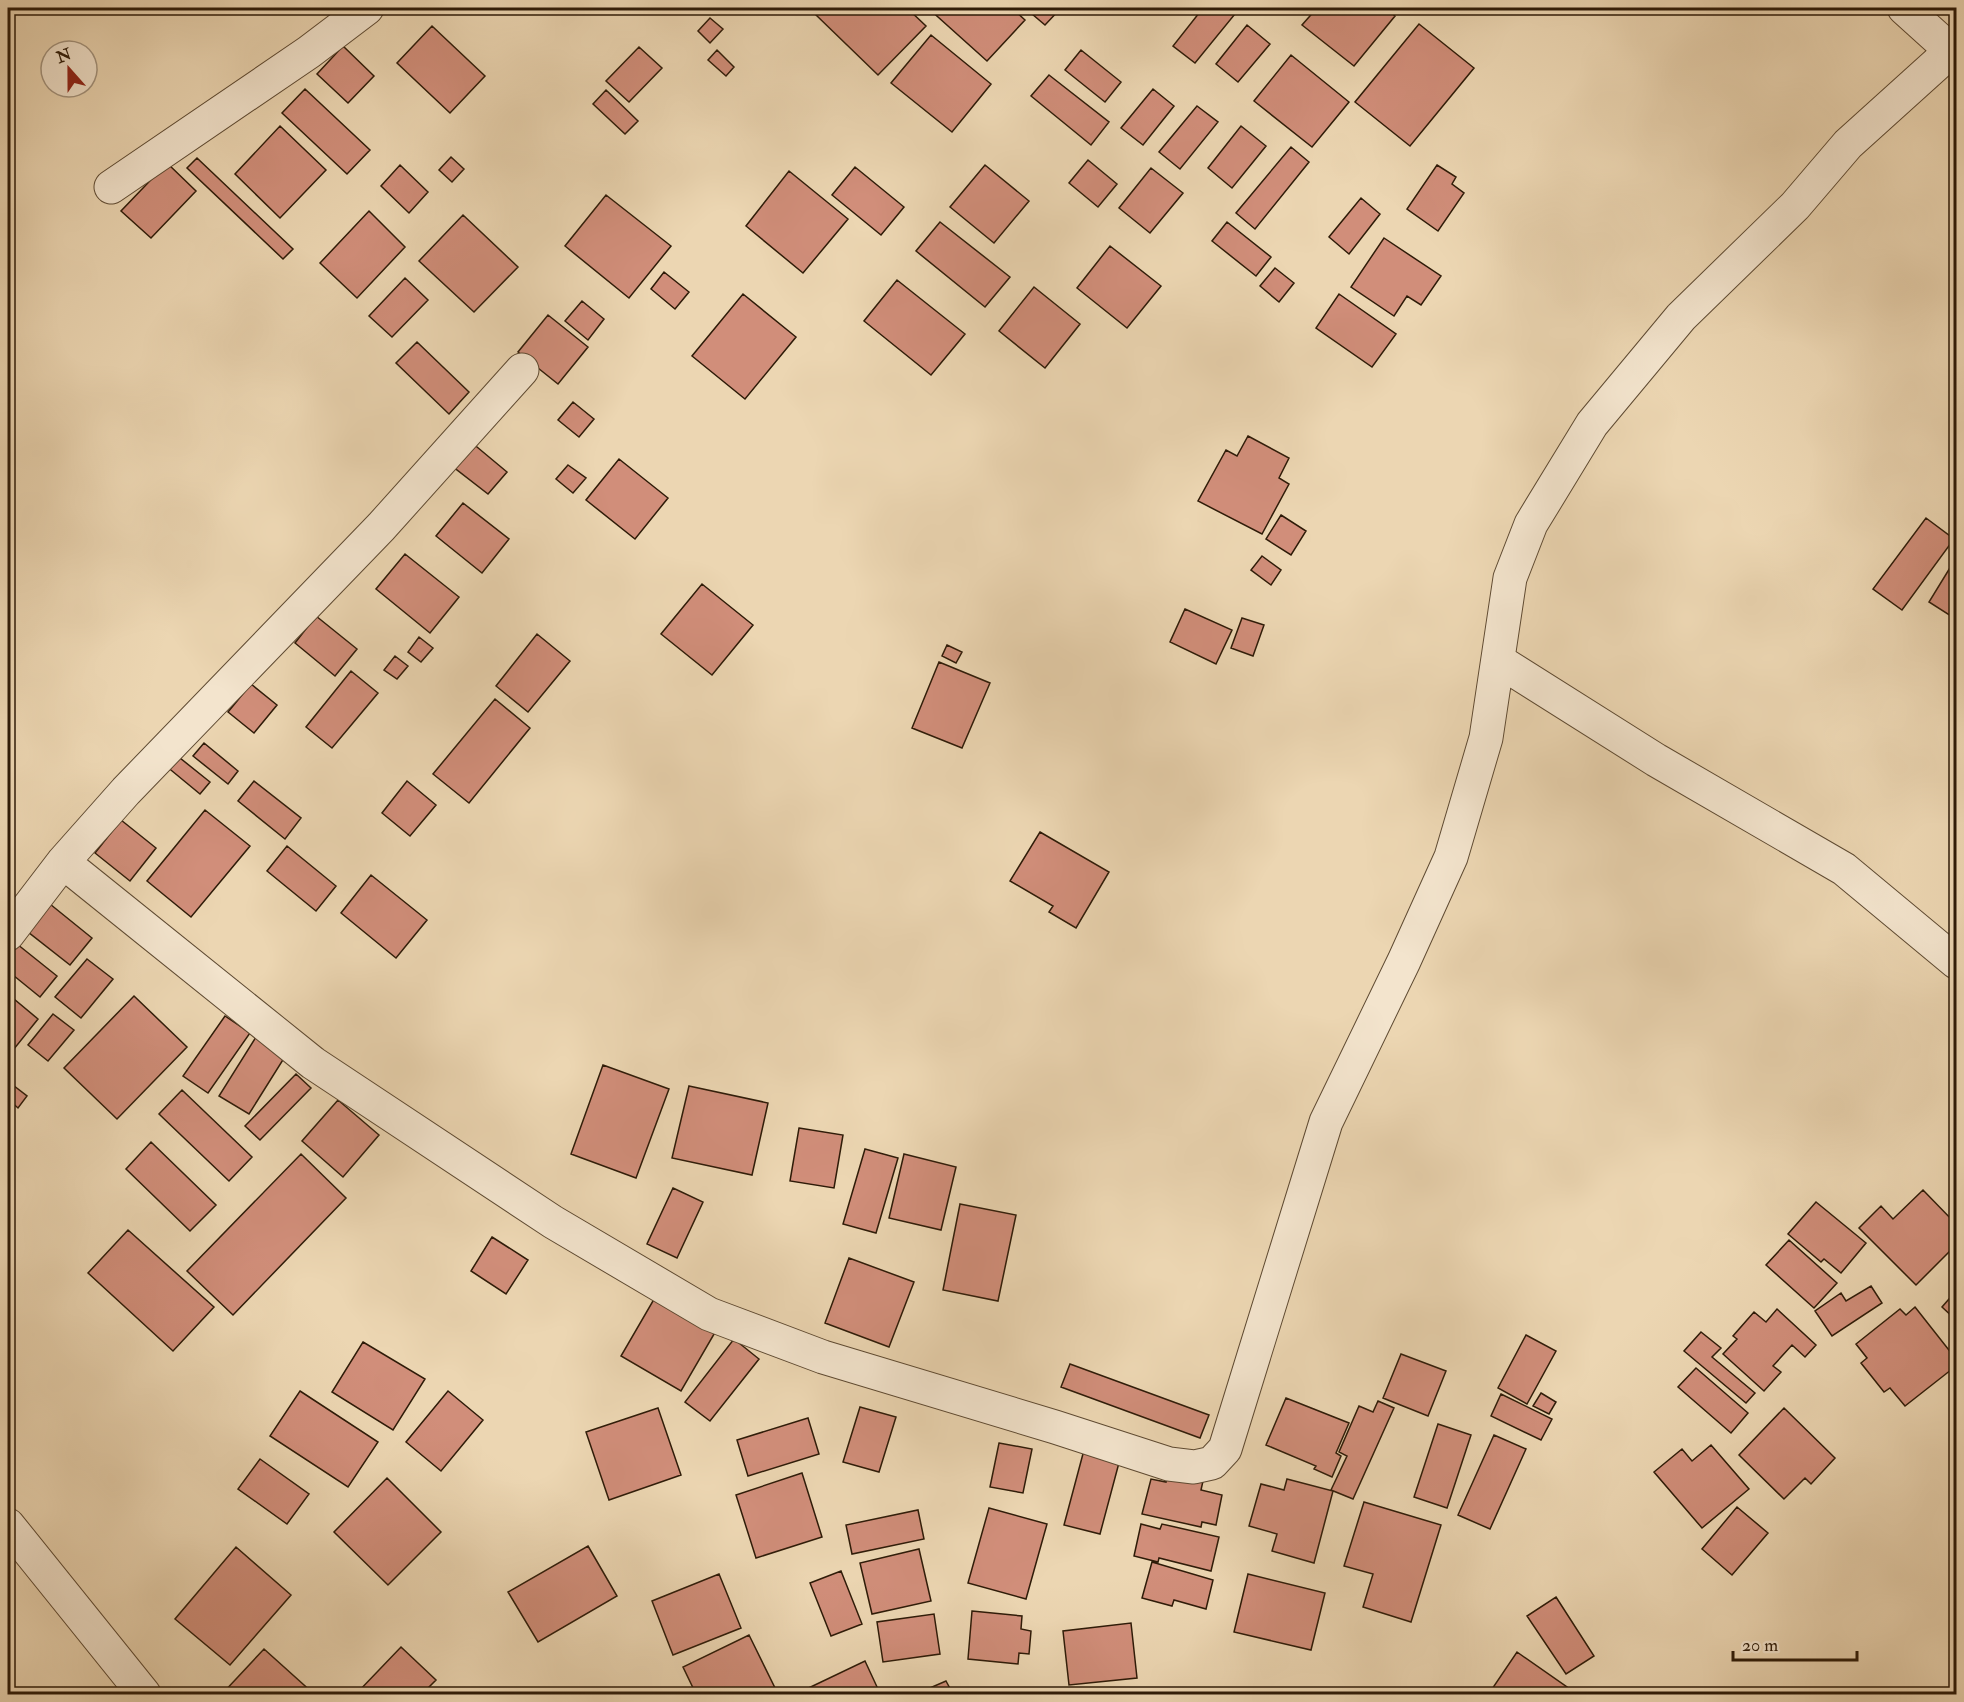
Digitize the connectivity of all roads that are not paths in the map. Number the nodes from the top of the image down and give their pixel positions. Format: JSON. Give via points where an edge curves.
{"nodes":[{"id":1,"x":367,"y":8,"type":"edge"},
{"id":2,"x":1904,"y":8,"type":"edge"},
{"id":3,"x":1954,"y":53,"type":"edge"},
{"id":4,"x":111,"y":187,"type":"dead end"},
{"id":5,"x":522,"y":370,"type":"dead end"},
{"id":6,"x":1499,"y":661,"type":"junction"},
{"id":7,"x":63,"y":862,"type":"junction"},
{"id":8,"x":8,"y":934,"type":"edge"},
{"id":9,"x":1956,"y":962,"type":"edge"},
{"id":10,"x":8,"y":1525,"type":"edge"},
{"id":11,"x":144,"y":1695,"type":"edge"}],
"edges":[{"from":1,"to":4,"type":"street"},
{"from":2,"to":3,"type":"street"},
{"from":3,"to":6,"type":"street","via":[[1848,144],[1795,206],[1681,317],[1592,424],[1531,524],[1510,578]]},
{"from":5,"to":7,"type":"street","via":[[381,527],[126,791]]},
{"from":6,"to":7,"type":"street","via":[[1486,738],[1451,857],[1326,1122],[1225,1449],[1212,1463],[1194,1467],[1169,1464],[823,1358],[709,1314],[553,1222],[313,1063]]},
{"from":6,"to":9,"type":"street","via":[[1656,760],[1844,869]]},
{"from":7,"to":8,"type":"street"},
{"from":10,"to":11,"type":"street"}]}
